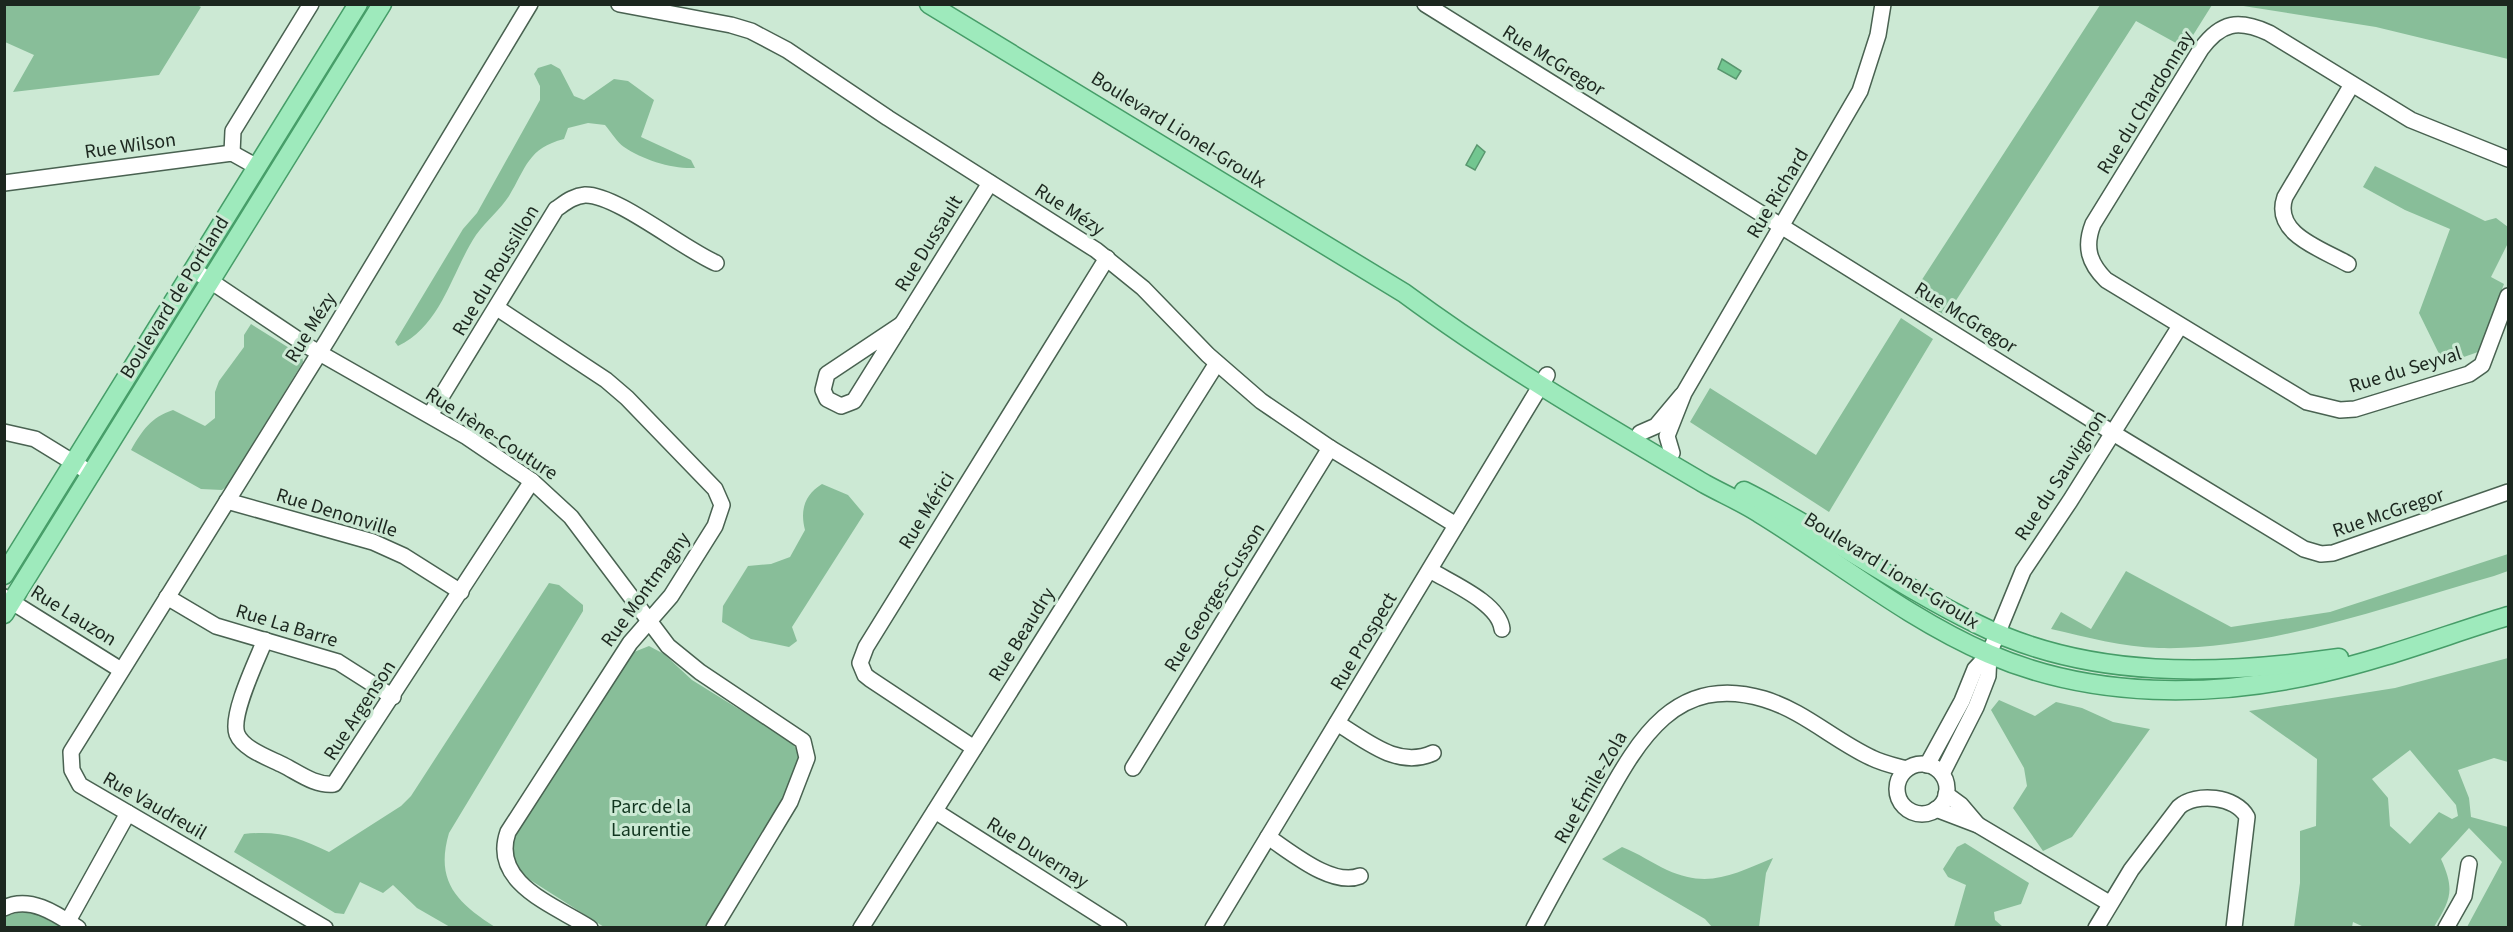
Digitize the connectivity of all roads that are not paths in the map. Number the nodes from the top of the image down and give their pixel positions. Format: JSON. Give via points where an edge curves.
{"nodes":[{"id":1,"x":311,"y":4,"type":"edge"},
{"id":2,"x":358,"y":4,"type":"edge"},
{"id":3,"x":382,"y":4,"type":"edge"},
{"id":4,"x":530,"y":4,"type":"edge"},
{"id":5,"x":619,"y":4,"type":"edge"},
{"id":6,"x":929,"y":4,"type":"edge"},
{"id":7,"x":1425,"y":4,"type":"edge"},
{"id":8,"x":1883,"y":4,"type":"edge"},
{"id":9,"x":2351,"y":86,"type":"junction"},
{"id":10,"x":232,"y":153,"type":"junction"},
{"id":11,"x":2508,"y":159,"type":"edge"},
{"id":12,"x":257,"y":167,"type":"junction"},
{"id":13,"x":4,"y":183,"type":"edge"},
{"id":14,"x":990,"y":183,"type":"junction"},
{"id":15,"x":1782,"y":226,"type":"junction"},
{"id":16,"x":1107,"y":258,"type":"junction"},
{"id":17,"x":716,"y":263,"type":"dead end"},
{"id":18,"x":2348,"y":264,"type":"dead end"},
{"id":19,"x":194,"y":270,"type":"junction"},
{"id":20,"x":211,"y":281,"type":"junction"},
{"id":21,"x":2508,"y":296,"type":"edge"},
{"id":22,"x":497,"y":308,"type":"junction"},
{"id":23,"x":902,"y":324,"type":"junction"},
{"id":24,"x":2180,"y":326,"type":"junction"},
{"id":25,"x":320,"y":353,"type":"junction"},
{"id":26,"x":1217,"y":363,"type":"junction"},
{"id":27,"x":1544,"y":381,"type":"junction"},
{"id":28,"x":1684,"y":393,"type":"junction"},
{"id":29,"x":430,"y":415,"type":"junction"},
{"id":30,"x":4,"y":432,"type":"edge"},
{"id":31,"x":1640,"y":433,"type":"junction"},
{"id":32,"x":2113,"y":433,"type":"junction"},
{"id":33,"x":1330,"y":448,"type":"junction"},
{"id":34,"x":1672,"y":453,"type":"junction"},
{"id":35,"x":74,"y":463,"type":"junction"},
{"id":36,"x":92,"y":474,"type":"junction"},
{"id":37,"x":532,"y":481,"type":"junction"},
{"id":38,"x":2508,"y":492,"type":"edge"},
{"id":39,"x":227,"y":501,"type":"junction"},
{"id":40,"x":1456,"y":525,"type":"junction"},
{"id":41,"x":1430,"y":570,"type":"junction"},
{"id":42,"x":4,"y":575,"type":"edge"},
{"id":43,"x":460,"y":592,"type":"junction"},
{"id":44,"x":167,"y":597,"type":"junction"},
{"id":45,"x":7,"y":604,"type":"edge"},
{"id":46,"x":2508,"y":616,"type":"edge"},
{"id":47,"x":649,"y":620,"type":"junction"},
{"id":48,"x":1502,"y":629,"type":"dead end"},
{"id":49,"x":1997,"y":634,"type":"junction"},
{"id":50,"x":265,"y":640,"type":"junction"},
{"id":51,"x":2412,"y":645,"type":"junction"},
{"id":52,"x":1989,"y":654,"type":"junction"},
{"id":53,"x":121,"y":670,"type":"junction"},
{"id":54,"x":393,"y":697,"type":"junction"},
{"id":55,"x":1337,"y":723,"type":"junction"},
{"id":56,"x":974,"y":748,"type":"junction"},
{"id":57,"x":1433,"y":753,"type":"dead end"},
{"id":58,"x":1872,"y":758,"type":"junction"},
{"id":59,"x":1927,"y":765,"type":"junction"},
{"id":60,"x":1133,"y":768,"type":"dead end"},
{"id":61,"x":1906,"y":769,"type":"junction"},
{"id":62,"x":1942,"y":774,"type":"junction"},
{"id":63,"x":1897,"y":785,"type":"junction"},
{"id":64,"x":1946,"y":794,"type":"junction"},
{"id":65,"x":1936,"y":809,"type":"junction"},
{"id":66,"x":935,"y":811,"type":"junction"},
{"id":67,"x":128,"y":813,"type":"junction"},
{"id":68,"x":1978,"y":825,"type":"junction"},
{"id":69,"x":1268,"y":837,"type":"junction"},
{"id":70,"x":2469,"y":864,"type":"dead end"},
{"id":71,"x":1360,"y":876,"type":"dead end"},
{"id":72,"x":2109,"y":903,"type":"junction"},
{"id":73,"x":4,"y":908,"type":"edge"},
{"id":74,"x":73,"y":924,"type":"edge"},
{"id":75,"x":325,"y":927,"type":"edge"},
{"id":76,"x":590,"y":927,"type":"edge"},
{"id":77,"x":714,"y":927,"type":"edge"},
{"id":78,"x":861,"y":927,"type":"edge"},
{"id":79,"x":1119,"y":927,"type":"edge"},
{"id":80,"x":1213,"y":927,"type":"edge"},
{"id":81,"x":1534,"y":927,"type":"edge"},
{"id":82,"x":2096,"y":927,"type":"edge"},
{"id":83,"x":2234,"y":927,"type":"edge"},
{"id":84,"x":2446,"y":927,"type":"edge"}],
"edges":[{"from":1,"to":10,"type":"street","via":[[236,124]]},
{"from":2,"to":12,"type":"main road","name":"Boulevard de Portland"},
{"from":3,"to":20,"type":"main road","name":"Boulevard de Portland"},
{"from":4,"to":25,"type":"street","name":"Rue Mézy"},
{"from":5,"to":14,"type":"street","name":"Rue Mézy","via":[[731,25],[770,40]]},
{"from":6,"to":27,"type":"main road","name":"Boulevard Lionel-Groulx","via":[[1404,293],[1455,331]]},
{"from":7,"to":15,"type":"street","name":"Rue McGregor"},
{"from":8,"to":15,"type":"street","name":"Rue Richard","via":[[1878,35],[1860,91]]},
{"from":9,"to":11,"type":"street","name":"Rue du Chardonnay","via":[[2425,127]]},
{"from":9,"to":18,"type":"street","via":[[2281,208],[2290,230]]},
{"from":9,"to":24,"type":"street","name":"Rue du Chardonnay","via":[[2257,28],[2229,26],[2204,45],[2088,237],[2090,261],[2106,280]]},
{"from":10,"to":12,"type":"street"},
{"from":10,"to":13,"type":"street","name":"Rue Wilson"},
{"from":12,"to":19,"type":"main road","name":"Boulevard de Portland"},
{"from":14,"to":16,"type":"street","name":"Rue Mézy"},
{"from":14,"to":23,"type":"street","name":"Rue Dussault"},
{"from":15,"to":28,"type":"street","name":"Rue Richard"},
{"from":15,"to":32,"type":"street","name":"Rue McGregor"},
{"from":16,"to":26,"type":"street","name":"Rue Mézy","via":[[1143,288]]},
{"from":16,"to":56,"type":"street","name":"Rue Mérici","via":[[872,637],[860,663],[870,679]]},
{"from":17,"to":22,"type":"street","name":"Rue du Roussillon","via":[[617,205],[584,195],[556,209]]},
{"from":19,"to":20,"type":"street","name":"Rue Irène-Couture"},
{"from":19,"to":35,"type":"main road","name":"Boulevard de Portland"},
{"from":20,"to":25,"type":"street","name":"Rue Irène-Couture"},
{"from":20,"to":36,"type":"main road","name":"Boulevard de Portland"},
{"from":21,"to":24,"type":"street","name":"Rue du Seyval","via":[[2482,364],[2469,374],[2355,409],[2340,410],[2307,402]]},
{"from":22,"to":29,"type":"street","name":"Rue du Roussillon"},
{"from":22,"to":47,"type":"street","name":"Rue Montmagny","via":[[627,398],[719,497],[722,511],[715,526],[671,596]]},
{"from":23,"to":23,"type":"street","name":"Rue Dussault","via":[[827,374],[823,384],[827,399],[841,406],[854,401]]},
{"from":24,"to":32,"type":"street","name":"Rue du Sauvignon"},
{"from":25,"to":29,"type":"street","name":"Rue Irène-Couture"},
{"from":25,"to":39,"type":"street","name":"Rue Mézy"},
{"from":26,"to":33,"type":"street","name":"Rue Mézy","via":[[1269,407]]},
{"from":26,"to":56,"type":"street","name":"Rue Beaudry"},
{"from":27,"to":31,"type":"main road","name":"Boulevard Lionel-Groulx"},
{"from":27,"to":40,"type":"street","name":"Rue Prospect"},
{"from":27,"to":52,"type":"main road","name":"Boulevard Lionel-Groulx","via":[[1760,514],[1896,604]]},
{"from":28,"to":31,"type":"street","name":"Rue Richard","via":[[1656,426]]},
{"from":28,"to":34,"type":"street","name":"Rue Richard","via":[[1667,436]]},
{"from":29,"to":37,"type":"street","name":"Rue Irène-Couture"},
{"from":30,"to":35,"type":"street","via":[[26,435]]},
{"from":31,"to":34,"type":"main road","name":"Boulevard Lionel-Groulx"},
{"from":32,"to":38,"type":"street","name":"Rue McGregor","via":[[2304,549],[2321,554],[2333,554]]},
{"from":32,"to":49,"type":"street","name":"Rue du Sauvignon","via":[[2023,571]]},
{"from":33,"to":40,"type":"street","name":"Rue Mézy"},
{"from":33,"to":60,"type":"street","name":"Rue Georges-Cusson"},
{"from":34,"to":49,"type":"main road","name":"Boulevard Lionel-Groulx","via":[[1776,507],[1903,585]]},
{"from":35,"to":36,"type":"street"},
{"from":35,"to":42,"type":"main road","name":"Boulevard de Portland"},
{"from":36,"to":45,"type":"main road","name":"Boulevard de Portland"},
{"from":37,"to":43,"type":"street","name":"Rue Argenson"},
{"from":37,"to":47,"type":"street","name":"Rue Irène-Couture","via":[[571,517]]},
{"from":39,"to":43,"type":"street","name":"Rue Denonville","via":[[373,542],[404,556]]},
{"from":39,"to":44,"type":"street","name":"Rue Mézy"},
{"from":40,"to":41,"type":"street","name":"Rue Prospect"},
{"from":41,"to":48,"type":"street","via":[[1493,609]]},
{"from":41,"to":55,"type":"street","name":"Rue Prospect"},
{"from":43,"to":54,"type":"street","name":"Rue Argenson"},
{"from":44,"to":50,"type":"street","name":"Rue La Barre","via":[[216,626]]},
{"from":44,"to":53,"type":"street","name":"Rue Mézy"},
{"from":45,"to":53,"type":"street","name":"Rue Lauzon"},
{"from":46,"to":51,"type":"main road","name":"Boulevard Lionel-Groulx"},
{"from":47,"to":76,"type":"street","name":"Rue Montmagny","via":[[630,643],[505,840],[505,861],[516,880]]},
{"from":47,"to":77,"type":"street","name":"Rue Irène-Couture","via":[[682,658],[797,735],[806,748],[804,767],[784,814]]},
{"from":49,"to":51,"type":"main road","name":"Boulevard Lionel-Groulx","via":[[2062,656],[2161,669],[2280,665]]},
{"from":49,"to":52,"type":"street","name":"Rue du Sauvignon"},
{"from":50,"to":54,"type":"street","name":"Rue La Barre","via":[[338,662]]},
{"from":50,"to":54,"type":"street","name":"Rue Argenson","via":[[240,708],[237,734],[252,749],[319,784],[334,784],[340,778]]},
{"from":51,"to":52,"type":"main road","name":"Boulevard Lionel-Groulx","via":[[2321,673],[2260,685],[2190,691],[2104,686],[2029,669]]},
{"from":52,"to":59,"type":"street","via":[[1975,669]]},
{"from":52,"to":62,"type":"street","via":[[1984,686]]},
{"from":53,"to":67,"type":"street","name":"Rue Vaudreuil","via":[[75,743],[70,762],[80,785]]},
{"from":55,"to":57,"type":"street","via":[[1397,757],[1415,759]]},
{"from":55,"to":69,"type":"street","name":"Rue Prospect"},
{"from":56,"to":66,"type":"street","name":"Rue Beaudry"},
{"from":58,"to":61,"type":"street","name":"Rue Émile-Zola"},
{"from":58,"to":63,"type":"street","name":"Rue Émile-Zola"},
{"from":58,"to":81,"type":"street","name":"Rue Émile-Zola","via":[[1793,711],[1764,699],[1718,694],[1687,703],[1660,719],[1636,747]]},
{"from":59,"to":61,"type":"street"},
{"from":59,"to":62,"type":"street"},
{"from":61,"to":63,"type":"street"},
{"from":62,"to":64,"type":"street"},
{"from":63,"to":65,"type":"street","via":[[1898,797],[1906,808],[1920,814]]},
{"from":64,"to":65,"type":"street"},
{"from":64,"to":68,"type":"street"},
{"from":65,"to":68,"type":"street"},
{"from":66,"to":78,"type":"street","name":"Rue Beaudry"},
{"from":66,"to":79,"type":"street","name":"Rue Duvernay"},
{"from":67,"to":74,"type":"street"},
{"from":67,"to":75,"type":"street","name":"Rue Vaudreuil"},
{"from":68,"to":72,"type":"street"},
{"from":69,"to":71,"type":"street","via":[[1330,875],[1345,879]]},
{"from":69,"to":80,"type":"street","name":"Rue Prospect"},
{"from":70,"to":84,"type":"street","via":[[2464,896]]},
{"from":72,"to":82,"type":"street"},
{"from":72,"to":83,"type":"street","via":[[2185,802],[2233,802],[2244,811],[2247,823]]},
{"from":73,"to":74,"type":"street","via":[[30,904]]}]}
